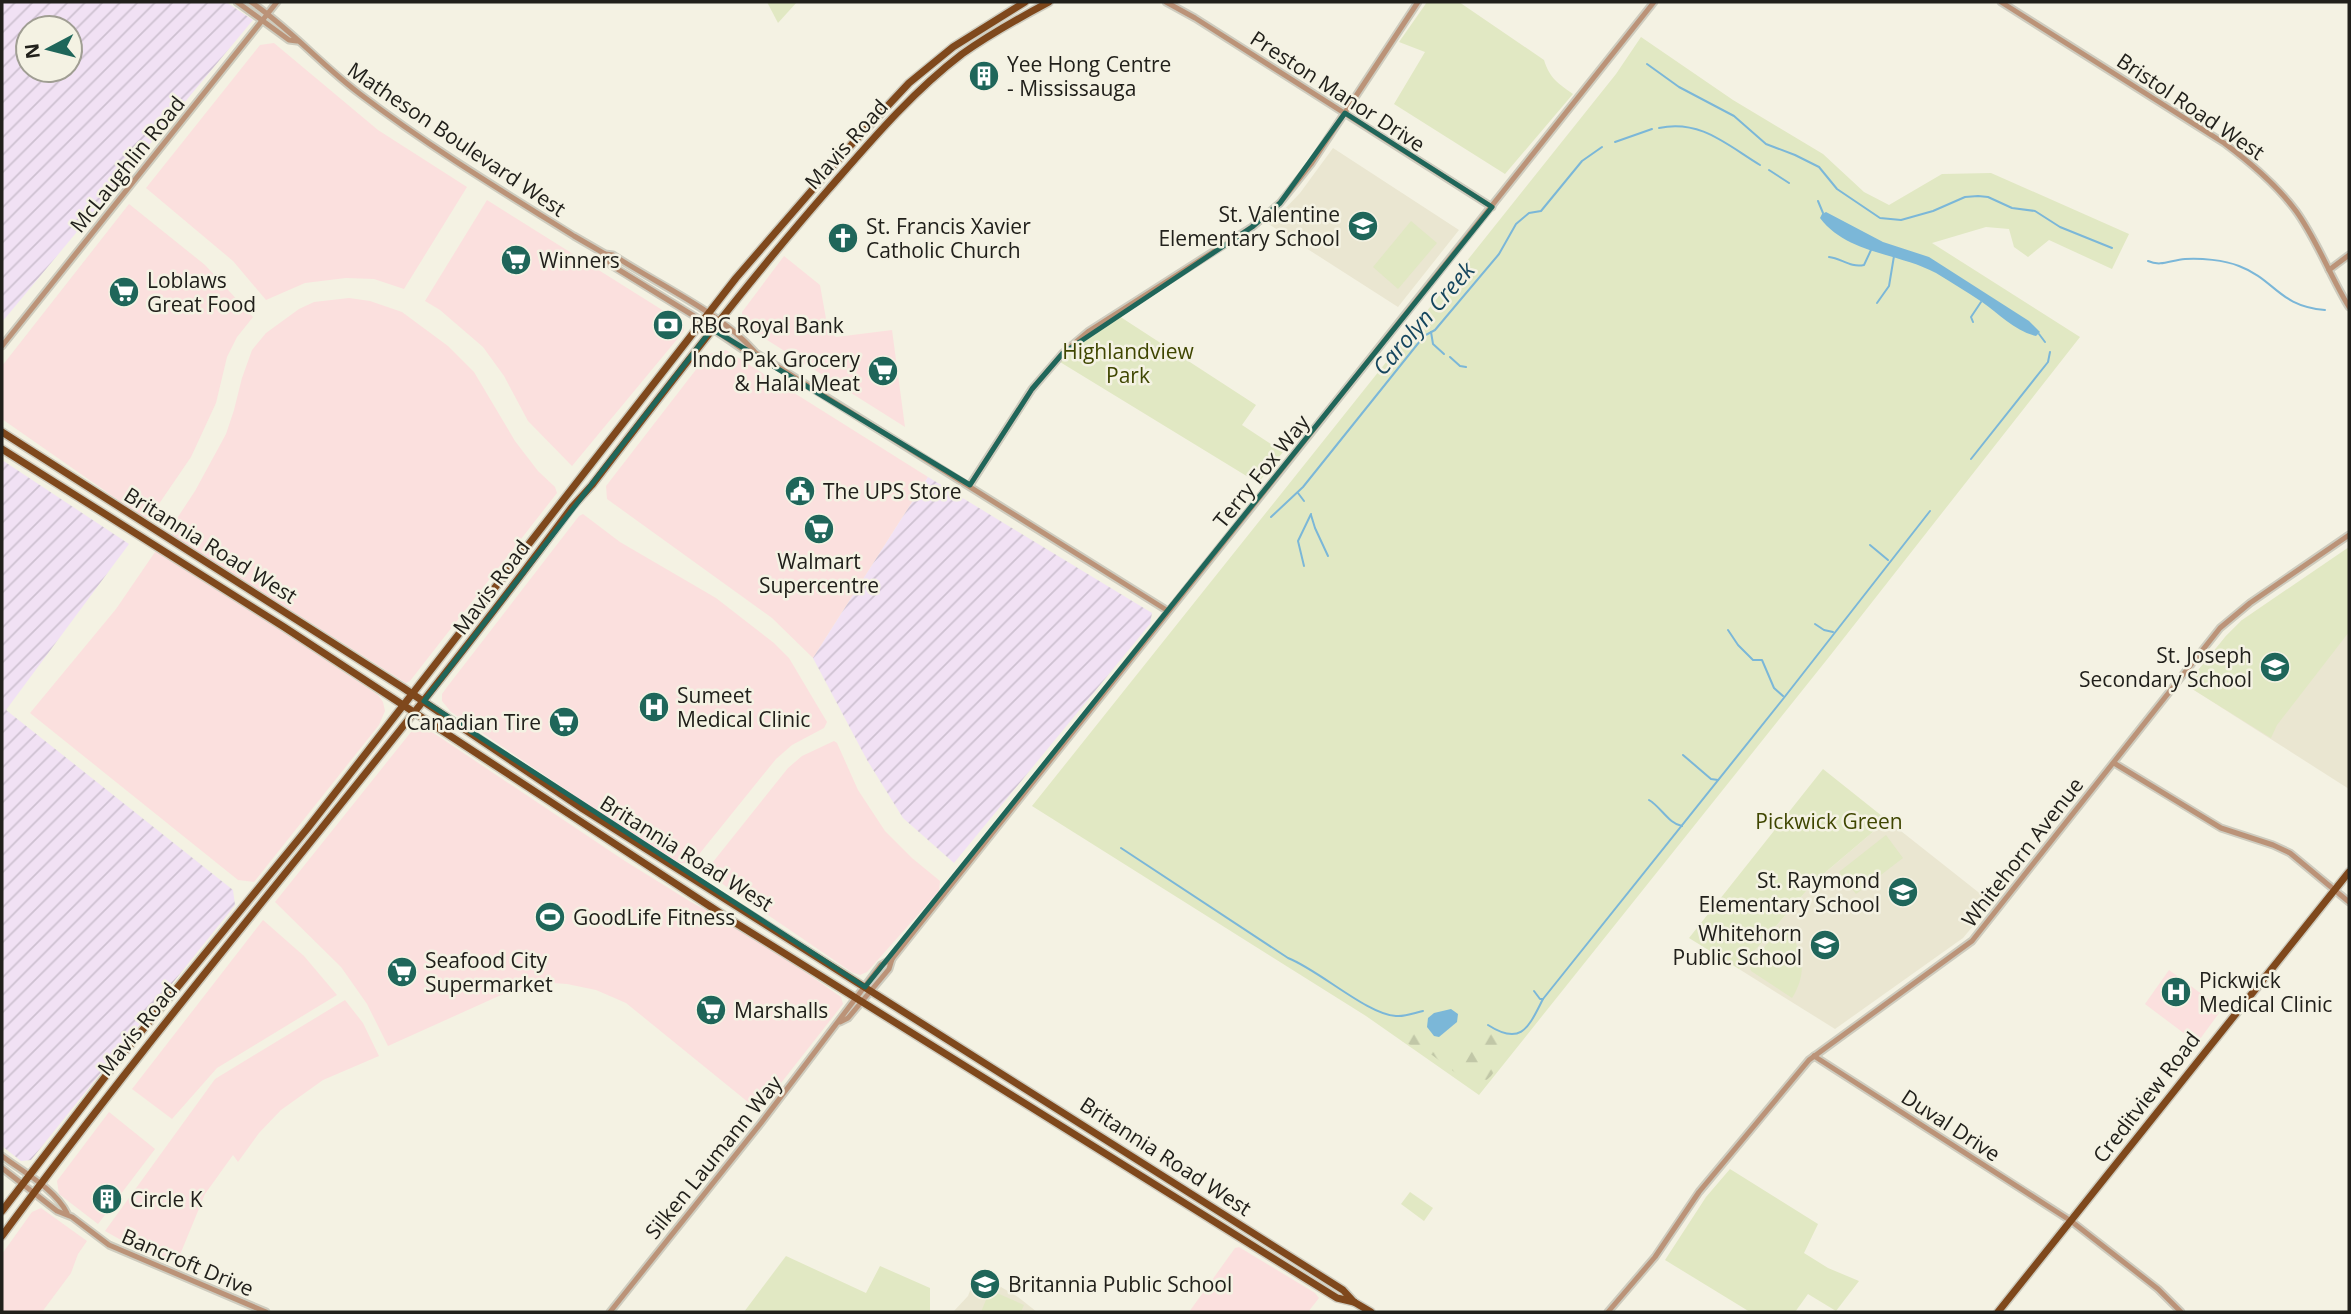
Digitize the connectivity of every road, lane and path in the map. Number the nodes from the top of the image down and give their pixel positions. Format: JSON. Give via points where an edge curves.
{"nodes":[{"id":1,"x":237,"y":2,"type":"edge"},
{"id":2,"x":251,"y":2,"type":"edge"},
{"id":3,"x":277,"y":2,"type":"edge"},
{"id":4,"x":1025,"y":2,"type":"edge"},
{"id":5,"x":1049,"y":2,"type":"edge"},
{"id":6,"x":1166,"y":2,"type":"edge"},
{"id":7,"x":1419,"y":2,"type":"edge"},
{"id":8,"x":1654,"y":2,"type":"edge"},
{"id":9,"x":2001,"y":2,"type":"edge"},
{"id":10,"x":268,"y":13,"type":"junction"},
{"id":11,"x":263,"y":20,"type":"junction"},
{"id":12,"x":297,"y":41,"type":"junction"},
{"id":13,"x":1345,"y":113,"type":"junction"},
{"id":14,"x":1492,"y":207,"type":"junction"},
{"id":15,"x":605,"y":254,"type":"junction"},
{"id":16,"x":2349,"y":255,"type":"edge"},
{"id":17,"x":2329,"y":270,"type":"junction"},
{"id":18,"x":2349,"y":307,"type":"edge"},
{"id":19,"x":708,"y":314,"type":"junction"},
{"id":20,"x":719,"y":321,"type":"junction"},
{"id":21,"x":703,"y":323,"type":"junction"},
{"id":22,"x":712,"y":329,"type":"junction"},
{"id":23,"x":2,"y":346,"type":"edge"},
{"id":24,"x":756,"y":353,"type":"junction"},
{"id":25,"x":2,"y":432,"type":"edge"},
{"id":26,"x":2,"y":449,"type":"edge"},
{"id":27,"x":970,"y":485,"type":"junction"},
{"id":28,"x":2349,"y":535,"type":"edge"},
{"id":29,"x":494,"y":590,"type":"junction"},
{"id":30,"x":504,"y":599,"type":"junction"},
{"id":31,"x":1168,"y":611,"type":"junction"},
{"id":32,"x":412,"y":694,"type":"junction"},
{"id":33,"x":424,"y":701,"type":"junction"},
{"id":34,"x":403,"y":705,"type":"junction"},
{"id":35,"x":414,"y":713,"type":"junction"},
{"id":36,"x":2114,"y":763,"type":"junction"},
{"id":37,"x":2349,"y":872,"type":"edge"},
{"id":38,"x":2335,"y":891,"type":"junction"},
{"id":39,"x":2349,"y":902,"type":"edge"},
{"id":40,"x":867,"y":989,"type":"junction"},
{"id":41,"x":859,"y":1000,"type":"junction"},
{"id":42,"x":1814,"y":1056,"type":"junction"},
{"id":43,"x":2,"y":1156,"type":"edge"},
{"id":44,"x":2,"y":1168,"type":"edge"},
{"id":45,"x":27,"y":1176,"type":"junction"},
{"id":46,"x":22,"y":1184,"type":"junction"},
{"id":47,"x":40,"y":1185,"type":"junction"},
{"id":48,"x":34,"y":1192,"type":"junction"},
{"id":49,"x":2,"y":1211,"type":"edge"},
{"id":50,"x":67,"y":1213,"type":"junction"},
{"id":51,"x":2070,"y":1221,"type":"junction"},
{"id":52,"x":2,"y":1236,"type":"edge"},
{"id":53,"x":1354,"y":1302,"type":"junction"},
{"id":54,"x":266,"y":1312,"type":"edge"},
{"id":55,"x":610,"y":1312,"type":"edge"},
{"id":56,"x":1371,"y":1312,"type":"edge"},
{"id":57,"x":1608,"y":1312,"type":"edge"},
{"id":58,"x":1998,"y":1312,"type":"edge"},
{"id":59,"x":2181,"y":1312,"type":"edge"}],
"edges":[{"from":1,"to":11,"type":"street","name":"Matheson Boulevard West"},
{"from":2,"to":10,"type":"street","name":"Matheson Boulevard West"},
{"from":3,"to":10,"type":"street","name":"McLaughlin Road"},
{"from":4,"to":19,"type":"main road","name":"Mavis Road","via":[[953,47],[909,83]]},
{"from":5,"to":20,"type":"main road","name":"Mavis Road","via":[[962,54],[918,91],[861,151]]},
{"from":6,"to":13,"type":"street","name":"Preston Manor Drive"},
{"from":7,"to":13,"type":"street"},
{"from":8,"to":14,"type":"street","name":"Terry Fox Way"},
{"from":9,"to":17,"type":"street","name":"Bristol Road West","via":[[2259,169],[2295,209]]},
{"from":10,"to":11,"type":"street","name":"McLaughlin Road"},
{"from":10,"to":12,"type":"street","name":"Matheson Boulevard West"},
{"from":11,"to":12,"type":"street","name":"Matheson Boulevard West"},
{"from":11,"to":23,"type":"street","name":"McLaughlin Road"},
{"from":12,"to":15,"type":"street","name":"Matheson Boulevard West","via":[[386,114]]},
{"from":13,"to":14,"type":"street","name":"Preston Manor Drive"},
{"from":13,"to":27,"type":"street","via":[[1280,203],[1252,227],[1089,331],[1063,353],[1032,390]]},
{"from":14,"to":31,"type":"street","name":"Terry Fox Way"},
{"from":15,"to":19,"type":"street","name":"Matheson Boulevard West"},
{"from":15,"to":21,"type":"street","name":"Matheson Boulevard West","via":[[611,265]]},
{"from":16,"to":17,"type":"street"},
{"from":17,"to":18,"type":"street","name":"Bristol Road West"},
{"from":19,"to":20,"type":"street","name":"Matheson Boulevard West"},
{"from":19,"to":21,"type":"main road","name":"Mavis Road"},
{"from":20,"to":22,"type":"main road","name":"Mavis Road"},
{"from":20,"to":24,"type":"street","name":"Matheson Boulevard West"},
{"from":21,"to":22,"type":"street","name":"Matheson Boulevard West"},
{"from":21,"to":29,"type":"main road","name":"Mavis Road"},
{"from":22,"to":24,"type":"street","name":"Matheson Boulevard West"},
{"from":22,"to":30,"type":"main road","name":"Mavis Road"},
{"from":24,"to":27,"type":"street","name":"Matheson Boulevard West"},
{"from":25,"to":32,"type":"main road","name":"Britannia Road West"},
{"from":26,"to":34,"type":"main road","name":"Britannia Road West"},
{"from":27,"to":31,"type":"street","name":"Matheson Boulevard West"},
{"from":28,"to":36,"type":"street","name":"Whitehorn Avenue","via":[[2220,628]]},
{"from":29,"to":30,"type":"main road"},
{"from":29,"to":32,"type":"main road","name":"Mavis Road"},
{"from":30,"to":33,"type":"main road","name":"Mavis Road"},
{"from":31,"to":40,"type":"street","name":"Terry Fox Way","via":[[892,959],[881,965]]},
{"from":32,"to":33,"type":"main road","name":"Britannia Road West"},
{"from":32,"to":34,"type":"main road","name":"Mavis Road"},
{"from":33,"to":35,"type":"main road","name":"Mavis Road"},
{"from":33,"to":40,"type":"main road","name":"Britannia Road West","via":[[583,809]]},
{"from":34,"to":35,"type":"main road","name":"Britannia Road West"},
{"from":34,"to":45,"type":"main road","name":"Mavis Road"},
{"from":35,"to":41,"type":"main road","name":"Britannia Road West"},
{"from":35,"to":47,"type":"main road","name":"Mavis Road","via":[[126,1070]]},
{"from":36,"to":38,"type":"street","via":[[2221,828],[2290,853]]},
{"from":36,"to":42,"type":"street","name":"Whitehorn Avenue","via":[[1972,941]]},
{"from":37,"to":38,"type":"main road","name":"Creditview Road"},
{"from":38,"to":39,"type":"street"},
{"from":38,"to":51,"type":"main road","name":"Creditview Road"},
{"from":40,"to":41,"type":"street","name":"Terry Fox Way"},
{"from":40,"to":53,"type":"main road","name":"Britannia Road West","via":[[1334,1284]]},
{"from":41,"to":53,"type":"main road","name":"Britannia Road West","via":[[1338,1298]]},
{"from":41,"to":55,"type":"street","name":"Silken Laumann Way"},
{"from":42,"to":51,"type":"street","name":"Duval Drive"},
{"from":42,"to":57,"type":"street","name":"Whitehorn Avenue","via":[[1699,1192],[1663,1247]]},
{"from":43,"to":45,"type":"street","name":"Bancroft Drive"},
{"from":44,"to":46,"type":"street","name":"Bancroft Drive"},
{"from":45,"to":46,"type":"main road","name":"Mavis Road"},
{"from":45,"to":47,"type":"street","name":"Bancroft Drive"},
{"from":46,"to":48,"type":"street","name":"Bancroft Drive"},
{"from":46,"to":49,"type":"main road","name":"Mavis Road"},
{"from":47,"to":48,"type":"main road","name":"Mavis Road"},
{"from":47,"to":50,"type":"street","name":"Bancroft Drive"},
{"from":48,"to":50,"type":"street","name":"Bancroft Drive","via":[[57,1211]]},
{"from":48,"to":52,"type":"main road","name":"Mavis Road"},
{"from":50,"to":54,"type":"street","name":"Bancroft Drive","via":[[126,1254]]},
{"from":51,"to":58,"type":"main road","name":"Creditview Road"},
{"from":51,"to":59,"type":"street","name":"Duval Drive"},
{"from":53,"to":56,"type":"main road","name":"Britannia Road West"}]}
